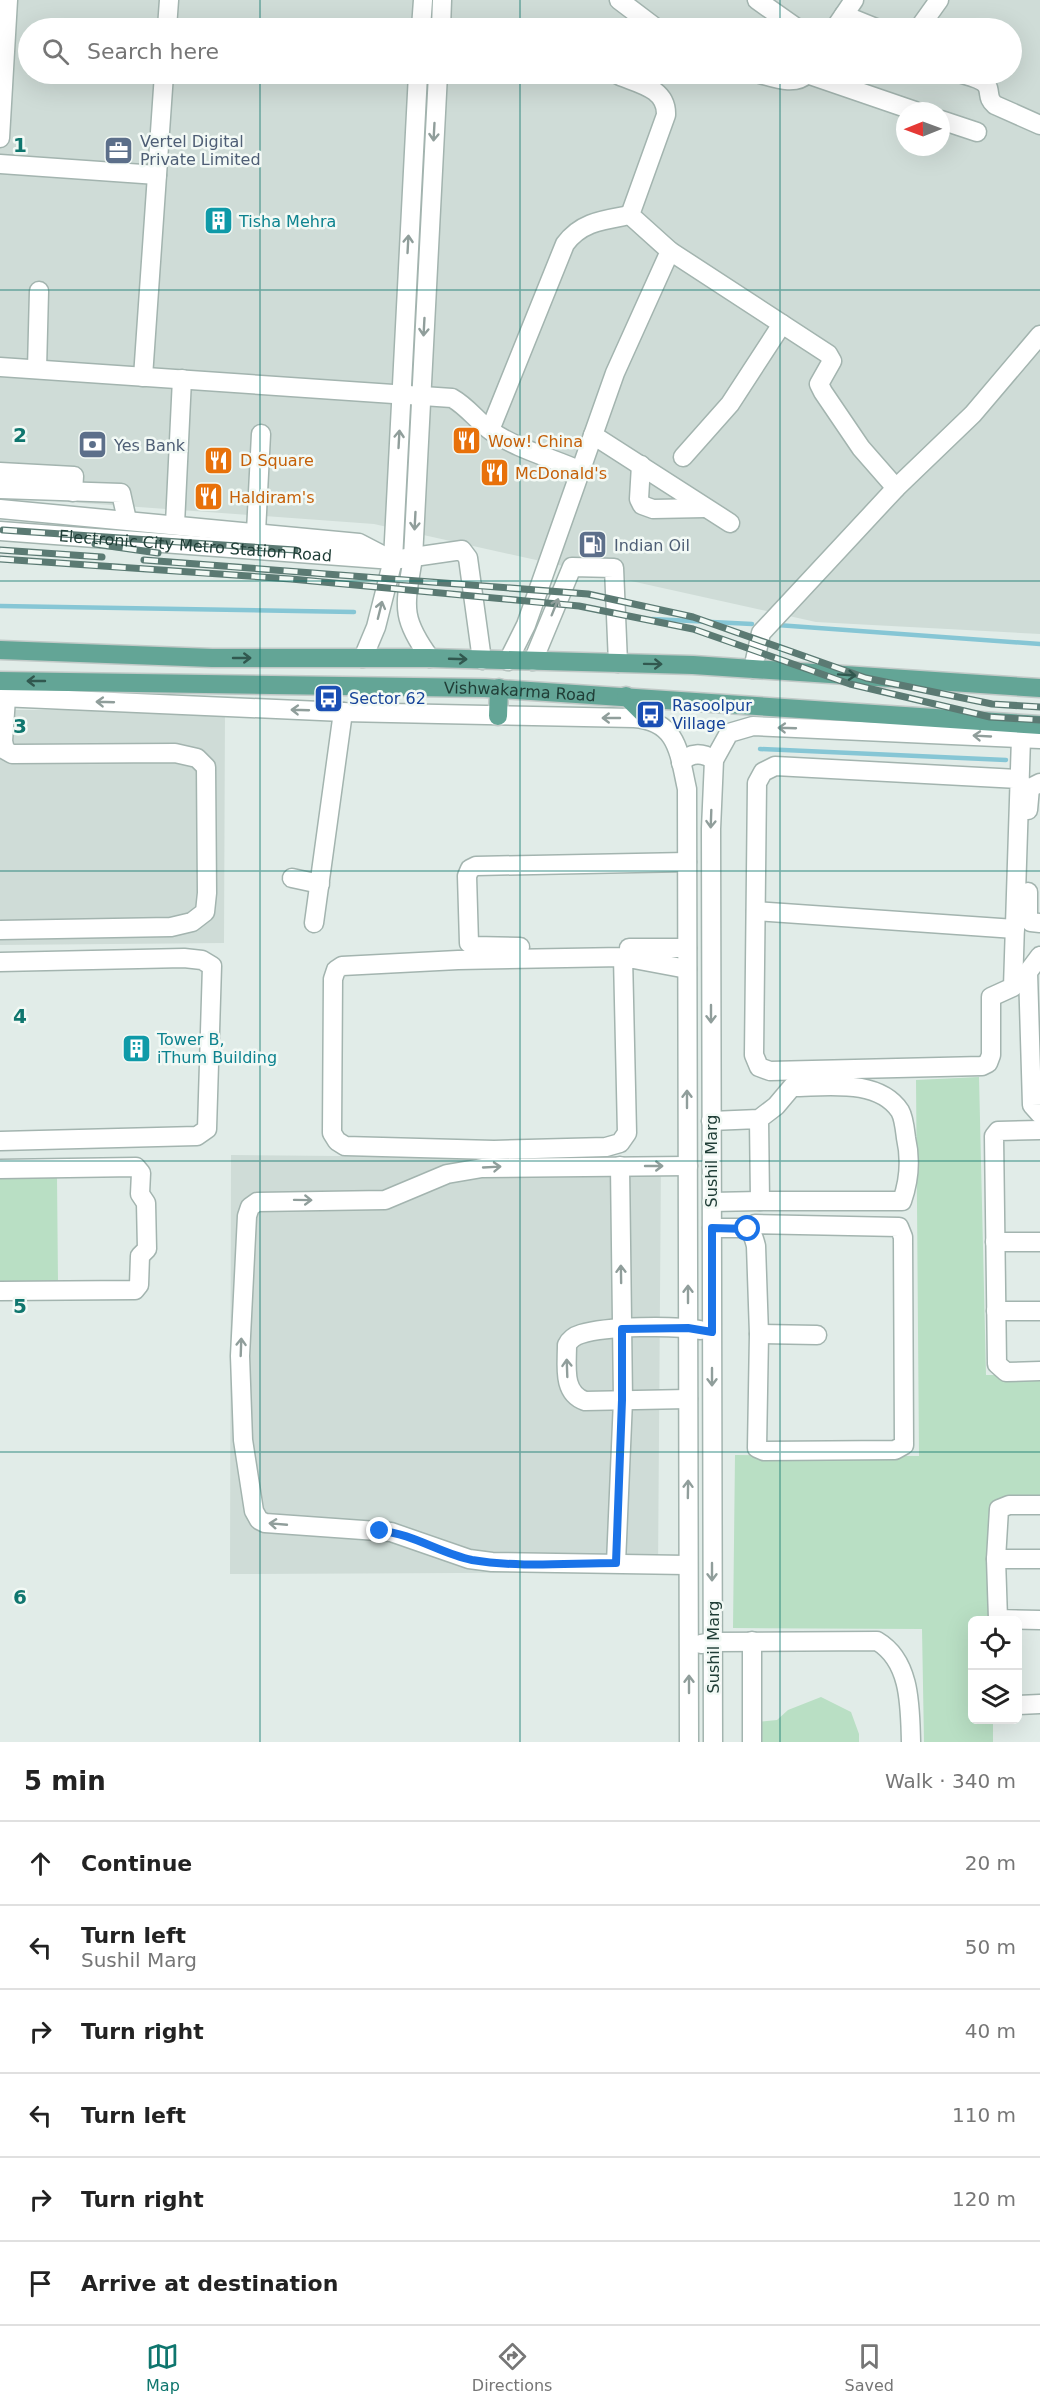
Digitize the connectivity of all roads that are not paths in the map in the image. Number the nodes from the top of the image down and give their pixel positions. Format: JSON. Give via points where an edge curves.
{"nodes":[{"id":1,"x":8,"y":0,"type":"edge"},
{"id":2,"x":169,"y":0,"type":"edge"},
{"id":3,"x":619,"y":0,"type":"edge"},
{"id":4,"x":758,"y":0,"type":"edge"},
{"id":5,"x":939,"y":0,"type":"edge"},
{"id":6,"x":423,"y":1,"type":"edge"},
{"id":7,"x":443,"y":1,"type":"edge"},
{"id":8,"x":168,"y":18,"type":"edge"},
{"id":9,"x":422,"y":18,"type":"edge"},
{"id":10,"x":442,"y":18,"type":"edge"},
{"id":11,"x":643,"y":18,"type":"edge"},
{"id":12,"x":783,"y":18,"type":"edge"},
{"id":13,"x":926,"y":18,"type":"edge"},
{"id":14,"x":163,"y":84,"type":"edge"},
{"id":15,"x":417,"y":84,"type":"edge"},
{"id":16,"x":437,"y":84,"type":"edge"},
{"id":17,"x":638,"y":84,"type":"edge"},
{"id":18,"x":836,"y":84,"type":"edge"},
{"id":19,"x":984,"y":84,"type":"edge"},
{"id":20,"x":896,"y":104,"type":"edge"},
{"id":21,"x":950,"y":123,"type":"edge"},
{"id":22,"x":1040,"y":125,"type":"edge"},
{"id":23,"x":977,"y":132,"type":"dead end"},
{"id":24,"x":0,"y":138,"type":"edge"},
{"id":25,"x":0,"y":164,"type":"edge"},
{"id":26,"x":157,"y":175,"type":"junction"},
{"id":27,"x":630,"y":215,"type":"junction"},
{"id":28,"x":670,"y":251,"type":"junction"},
{"id":29,"x":39,"y":291,"type":"dead end"},
{"id":30,"x":782,"y":324,"type":"junction"},
{"id":31,"x":1040,"y":335,"type":"edge"},
{"id":32,"x":0,"y":367,"type":"edge"},
{"id":33,"x":37,"y":369,"type":"junction"},
{"id":34,"x":143,"y":377,"type":"junction"},
{"id":35,"x":182,"y":379,"type":"junction"},
{"id":36,"x":401,"y":394,"type":"junction"},
{"id":37,"x":421,"y":396,"type":"junction"},
{"id":38,"x":490,"y":430,"type":"junction"},
{"id":39,"x":261,"y":434,"type":"dead end"},
{"id":40,"x":593,"y":435,"type":"junction"},
{"id":41,"x":683,"y":457,"type":"dead end"},
{"id":42,"x":641,"y":465,"type":"junction"},
{"id":43,"x":581,"y":471,"type":"junction"},
{"id":44,"x":0,"y":472,"type":"edge"},
{"id":45,"x":896,"y":488,"type":"junction"},
{"id":46,"x":0,"y":489,"type":"edge"},
{"id":47,"x":73,"y":492,"type":"junction"},
{"id":48,"x":705,"y":508,"type":"junction"},
{"id":49,"x":0,"y":509,"type":"edge"},
{"id":50,"x":127,"y":520,"type":"junction"},
{"id":51,"x":175,"y":524,"type":"junction"},
{"id":52,"x":730,"y":524,"type":"dead end"},
{"id":53,"x":0,"y":531,"type":"edge"},
{"id":54,"x":256,"y":532,"type":"junction"},
{"id":55,"x":413,"y":558,"type":"junction"},
{"id":56,"x":393,"y":560,"type":"junction"},
{"id":57,"x":0,"y":650,"type":"edge"},
{"id":58,"x":157,"y":657,"type":"junction"},
{"id":59,"x":212,"y":658,"type":"junction"},
{"id":60,"x":363,"y":658,"type":"junction"},
{"id":61,"x":430,"y":658,"type":"junction"},
{"id":62,"x":482,"y":660,"type":"junction"},
{"id":63,"x":508,"y":661,"type":"junction"},
{"id":64,"x":533,"y":661,"type":"junction"},
{"id":65,"x":618,"y":663,"type":"junction"},
{"id":66,"x":753,"y":669,"type":"junction"},
{"id":67,"x":156,"y":682,"type":"junction"},
{"id":68,"x":211,"y":683,"type":"junction"},
{"id":69,"x":499,"y":688,"type":"junction"},
{"id":70,"x":1040,"y":688,"type":"edge"},
{"id":71,"x":2,"y":692,"type":"edge"},
{"id":72,"x":626,"y":696,"type":"junction"},
{"id":73,"x":343,"y":712,"type":"junction"},
{"id":74,"x":498,"y":716,"type":"junction"},
{"id":75,"x":649,"y":719,"type":"junction"},
{"id":76,"x":920,"y":725,"type":"junction"},
{"id":77,"x":1040,"y":725,"type":"edge"},
{"id":78,"x":1021,"y":738,"type":"junction"},
{"id":79,"x":1040,"y":740,"type":"edge"},
{"id":80,"x":1,"y":741,"type":"edge"},
{"id":81,"x":714,"y":760,"type":"junction"},
{"id":82,"x":681,"y":763,"type":"junction"},
{"id":83,"x":1020,"y":779,"type":"junction"},
{"id":84,"x":1040,"y":783,"type":"edge"},
{"id":85,"x":687,"y":862,"type":"junction"},
{"id":86,"x":292,"y":878,"type":"dead end"},
{"id":87,"x":320,"y":884,"type":"junction"},
{"id":88,"x":756,"y":910,"type":"junction"},
{"id":89,"x":314,"y":923,"type":"dead end"},
{"id":90,"x":1040,"y":924,"type":"edge"},
{"id":91,"x":1015,"y":929,"type":"junction"},
{"id":92,"x":0,"y":930,"type":"edge"},
{"id":93,"x":687,"y":948,"type":"junction"},
{"id":94,"x":1040,"y":956,"type":"edge"},
{"id":95,"x":623,"y":957,"type":"junction"},
{"id":96,"x":0,"y":962,"type":"edge"},
{"id":97,"x":687,"y":969,"type":"junction"},
{"id":98,"x":1040,"y":1114,"type":"edge"},
{"id":99,"x":759,"y":1119,"type":"junction"},
{"id":100,"x":711,"y":1121,"type":"junction"},
{"id":101,"x":1040,"y":1130,"type":"edge"},
{"id":102,"x":0,"y":1141,"type":"edge"},
{"id":103,"x":620,"y":1166,"type":"junction"},
{"id":104,"x":688,"y":1166,"type":"junction"},
{"id":105,"x":0,"y":1169,"type":"edge"},
{"id":106,"x":760,"y":1201,"type":"junction"},
{"id":107,"x":712,"y":1202,"type":"junction"},
{"id":108,"x":712,"y":1228,"type":"junction"},
{"id":109,"x":748,"y":1229,"type":"junction"},
{"id":110,"x":995,"y":1242,"type":"junction"},
{"id":111,"x":1040,"y":1242,"type":"edge"},
{"id":112,"x":0,"y":1291,"type":"edge"},
{"id":113,"x":996,"y":1311,"type":"junction"},
{"id":114,"x":1040,"y":1311,"type":"edge"},
{"id":115,"x":688,"y":1328,"type":"junction"},
{"id":116,"x":622,"y":1329,"type":"junction"},
{"id":117,"x":712,"y":1332,"type":"junction"},
{"id":118,"x":759,"y":1334,"type":"junction"},
{"id":119,"x":817,"y":1335,"type":"dead end"},
{"id":120,"x":1040,"y":1371,"type":"edge"},
{"id":121,"x":688,"y":1399,"type":"junction"},
{"id":122,"x":622,"y":1400,"type":"junction"},
{"id":123,"x":1040,"y":1505,"type":"edge"},
{"id":124,"x":996,"y":1559,"type":"junction"},
{"id":125,"x":1040,"y":1559,"type":"edge"},
{"id":126,"x":616,"y":1563,"type":"junction"},
{"id":127,"x":687,"y":1565,"type":"junction"},
{"id":128,"x":1040,"y":1620,"type":"edge"},
{"id":129,"x":1022,"y":1632,"type":"edge"},
{"id":130,"x":1040,"y":1632,"type":"edge"},
{"id":131,"x":752,"y":1641,"type":"junction"},
{"id":132,"x":712,"y":1642,"type":"junction"},
{"id":133,"x":689,"y":1647,"type":"junction"},
{"id":134,"x":1040,"y":1704,"type":"edge"},
{"id":135,"x":1022,"y":1705,"type":"edge"},
{"id":136,"x":689,"y":1742,"type":"edge"},
{"id":137,"x":713,"y":1742,"type":"edge"},
{"id":138,"x":752,"y":1742,"type":"edge"},
{"id":139,"x":910,"y":1742,"type":"edge"}],
"edges":[{"from":1,"to":24,"type":"street"},
{"from":2,"to":8,"type":"street"},
{"from":3,"to":11,"type":"street"},
{"from":4,"to":12,"type":"street"},
{"from":5,"to":13,"type":"street"},
{"from":6,"to":7,"type":"street"},
{"from":6,"to":9,"type":"street"},
{"from":7,"to":10,"type":"street"},
{"from":14,"to":26,"type":"street"},
{"from":36,"to":15,"type":"street","one_way":true},
{"from":16,"to":37,"type":"street","one_way":true},
{"from":17,"to":27,"type":"street","via":[[662,96],[666,104],[663,125]]},
{"from":18,"to":20,"type":"street"},
{"from":19,"to":22,"type":"street","via":[[995,105]]},
{"from":21,"to":23,"type":"street"},
{"from":25,"to":26,"type":"street"},
{"from":26,"to":34,"type":"street"},
{"from":27,"to":28,"type":"street"},
{"from":27,"to":38,"type":"street","via":[[586,224],[565,244]]},
{"from":28,"to":30,"type":"street"},
{"from":28,"to":40,"type":"street","via":[[615,373]]},
{"from":29,"to":33,"type":"street"},
{"from":30,"to":41,"type":"street","via":[[730,404]]},
{"from":30,"to":45,"type":"street","via":[[828,354],[832,360],[830,368],[819,384],[823,392],[861,448]]},
{"from":31,"to":45,"type":"street","via":[[973,414]]},
{"from":32,"to":33,"type":"street"},
{"from":33,"to":34,"type":"street"},
{"from":34,"to":35,"type":"street"},
{"from":35,"to":36,"type":"street"},
{"from":35,"to":51,"type":"street"},
{"from":36,"to":37,"type":"street"},
{"from":56,"to":36,"type":"street","one_way":true},
{"from":37,"to":38,"type":"street","via":[[452,398],[464,404]]},
{"from":37,"to":55,"type":"street","one_way":true},
{"from":38,"to":43,"type":"street"},
{"from":39,"to":54,"type":"street"},
{"from":40,"to":42,"type":"street"},
{"from":40,"to":43,"type":"street"},
{"from":42,"to":48,"type":"street"},
{"from":42,"to":48,"type":"street","via":[[642,505],[653,509]]},
{"from":43,"to":63,"type":"street","via":[[526,625]]},
{"from":44,"to":47,"type":"street","via":[[74,476]]},
{"from":45,"to":66,"type":"street","via":[[761,633]]},
{"from":46,"to":47,"type":"street"},
{"from":47,"to":50,"type":"street","via":[[121,493]]},
{"from":48,"to":52,"type":"street"},
{"from":49,"to":50,"type":"street"},
{"from":50,"to":51,"type":"street"},
{"from":51,"to":54,"type":"street"},
{"from":53,"to":56,"type":"street","name":"Electronic City Metro Station Road"},
{"from":54,"to":56,"type":"street","via":[[359,543]]},
{"from":55,"to":56,"type":"street","name":"Electronic City Metro Station Road"},
{"from":55,"to":61,"type":"street","via":[[406,615]]},
{"from":55,"to":62,"type":"street","name":"Electronic City Metro Station Road","via":[[462,550],[468,558]]},
{"from":60,"to":56,"type":"street","one_way":true,"via":[[376,627]]},
{"from":57,"to":58,"type":"main road","name":"Vishwakarma Road"},
{"from":58,"to":59,"type":"main road","name":"Vishwakarma Road"},
{"from":58,"to":67,"type":"main road","via":[[167,661],[171,671],[164,680]]},
{"from":59,"to":60,"type":"main road","name":"Vishwakarma Road","one_way":true},
{"from":59,"to":68,"type":"main road","via":[[204,661],[199,670],[203,680]]},
{"from":60,"to":61,"type":"main road","name":"Vishwakarma Road"},
{"from":61,"to":62,"type":"main road","name":"Vishwakarma Road","one_way":true},
{"from":62,"to":63,"type":"main road","name":"Vishwakarma Road"},
{"from":63,"to":64,"type":"main road","name":"Vishwakarma Road"},
{"from":64,"to":65,"type":"main road","name":"Vishwakarma Road"},
{"from":64,"to":65,"type":"street","one_way":true,"via":[[572,567],[582,567],[614,568]]},
{"from":65,"to":66,"type":"main road","name":"Vishwakarma Road","one_way":true},
{"from":66,"to":70,"type":"main road","name":"Vishwakarma Road","one_way":true},
{"from":67,"to":68,"type":"main road","name":"Vishwakarma Road"},
{"from":67,"to":71,"type":"main road","name":"Vishwakarma Road","one_way":true},
{"from":68,"to":69,"type":"main road","name":"Vishwakarma Road"},
{"from":69,"to":72,"type":"main road","name":"Vishwakarma Road"},
{"from":69,"to":74,"type":"main road"},
{"from":73,"to":71,"type":"street","one_way":true},
{"from":71,"to":80,"type":"street"},
{"from":72,"to":75,"type":"main road"},
{"from":72,"to":76,"type":"main road","name":"Vishwakarma Road"},
{"from":73,"to":74,"type":"street"},
{"from":73,"to":87,"type":"street"},
{"from":75,"to":74,"type":"street","one_way":true},
{"from":75,"to":82,"type":"street","name":"Sushil Marg","via":[[667,731]]},
{"from":76,"to":77,"type":"main road","name":"Vishwakarma Road"},
{"from":78,"to":76,"type":"street","one_way":true},
{"from":76,"to":81,"type":"street","one_way":true,"via":[[741,727],[729,733]]},
{"from":78,"to":79,"type":"street"},
{"from":78,"to":83,"type":"street"},
{"from":80,"to":92,"type":"street","via":[[12,754],[175,753],[197,758],[206,768],[207,893],[205,912],[192,922],[171,927]]},
{"from":81,"to":82,"type":"street","via":[[695,754]]},
{"from":81,"to":100,"type":"street","name":"Sushil Marg","one_way":true},
{"from":82,"to":85,"type":"street","name":"Sushil Marg","via":[[687,789]]},
{"from":83,"to":88,"type":"street","via":[[775,766],[763,772],[757,783]]},
{"from":83,"to":91,"type":"street"},
{"from":84,"to":90,"type":"street","via":[[1028,794],[1028,911],[1031,922]]},
{"from":85,"to":93,"type":"street","name":"Sushil Marg"},
{"from":85,"to":93,"type":"street","via":[[476,866],[467,876],[467,938],[474,946]]},
{"from":86,"to":87,"type":"street"},
{"from":87,"to":89,"type":"street"},
{"from":88,"to":91,"type":"street"},
{"from":88,"to":91,"type":"street","via":[[754,1055],[759,1066],[770,1071],[988,1063],[991,997],[1013,987]]},
{"from":93,"to":97,"type":"street","name":"Sushil Marg"},
{"from":94,"to":98,"type":"street","via":[[1028,972],[1032,1105]]},
{"from":95,"to":95,"type":"street","via":[[342,966],[333,979],[332,1133],[337,1142],[345,1146],[450,1150],[606,1147],[620,1143],[627,1133]]},
{"from":95,"to":97,"type":"street"},
{"from":96,"to":102,"type":"street","via":[[183,958],[202,960],[212,966],[207,1129],[197,1136]]},
{"from":104,"to":97,"type":"street","name":"Sushil Marg","one_way":true},
{"from":99,"to":100,"type":"street"},
{"from":99,"to":106,"type":"street"},
{"from":99,"to":106,"type":"street","via":[[792,1087],[858,1087],[885,1097],[901,1112],[908,1144],[909,1180],[902,1201]]},
{"from":100,"to":107,"type":"street","name":"Sushil Marg"},
{"from":101,"to":110,"type":"street","via":[[994,1133]]},
{"from":103,"to":104,"type":"street","one_way":true},
{"from":116,"to":103,"type":"street","one_way":true},
{"from":126,"to":103,"type":"street","one_way":true,"via":[[492,1562],[469,1559],[391,1532],[259,1520],[254,1511],[243,1440],[240,1356],[247,1216],[257,1202],[385,1200],[464,1169]]},
{"from":115,"to":104,"type":"street","name":"Sushil Marg","one_way":true},
{"from":105,"to":112,"type":"street","via":[[136,1167],[141,1173],[140,1194],[146,1203],[147,1249],[140,1256],[139,1285],[135,1290]]},
{"from":106,"to":107,"type":"street"},
{"from":107,"to":108,"type":"street","name":"Sushil Marg"},
{"from":108,"to":109,"type":"street"},
{"from":108,"to":117,"type":"street","name":"Sushil Marg"},
{"from":109,"to":118,"type":"street","via":[[756,1246]]},
{"from":109,"to":118,"type":"street","via":[[755,1224],[899,1227],[903,1238],[904,1445],[895,1450],[757,1448]]},
{"from":110,"to":111,"type":"street"},
{"from":110,"to":113,"type":"street"},
{"from":113,"to":114,"type":"street"},
{"from":113,"to":120,"type":"street","via":[[1000,1369]]},
{"from":115,"to":116,"type":"street"},
{"from":115,"to":117,"type":"street"},
{"from":115,"to":121,"type":"street","name":"Sushil Marg"},
{"from":116,"to":122,"type":"street"},
{"from":122,"to":116,"type":"street","one_way":true,"via":[[585,1401],[571,1393],[567,1345],[581,1333]]},
{"from":117,"to":132,"type":"street","name":"Sushil Marg","one_way":true},
{"from":118,"to":119,"type":"street"},
{"from":121,"to":122,"type":"street"},
{"from":127,"to":121,"type":"street","name":"Sushil Marg","one_way":true},
{"from":122,"to":126,"type":"street"},
{"from":123,"to":124,"type":"street","via":[[1009,1505],[999,1509]]},
{"from":124,"to":125,"type":"street"},
{"from":124,"to":128,"type":"street","via":[[998,1619]]},
{"from":126,"to":127,"type":"street"},
{"from":127,"to":133,"type":"street","name":"Sushil Marg"},
{"from":129,"to":130,"type":"street"},
{"from":131,"to":132,"type":"street"},
{"from":131,"to":138,"type":"street"},
{"from":131,"to":139,"type":"street","via":[[859,1639],[888,1647],[908,1685]]},
{"from":132,"to":133,"type":"street"},
{"from":132,"to":137,"type":"street","name":"Sushil Marg"},
{"from":136,"to":133,"type":"street","name":"Sushil Marg","one_way":true},
{"from":134,"to":135,"type":"street"}]}
